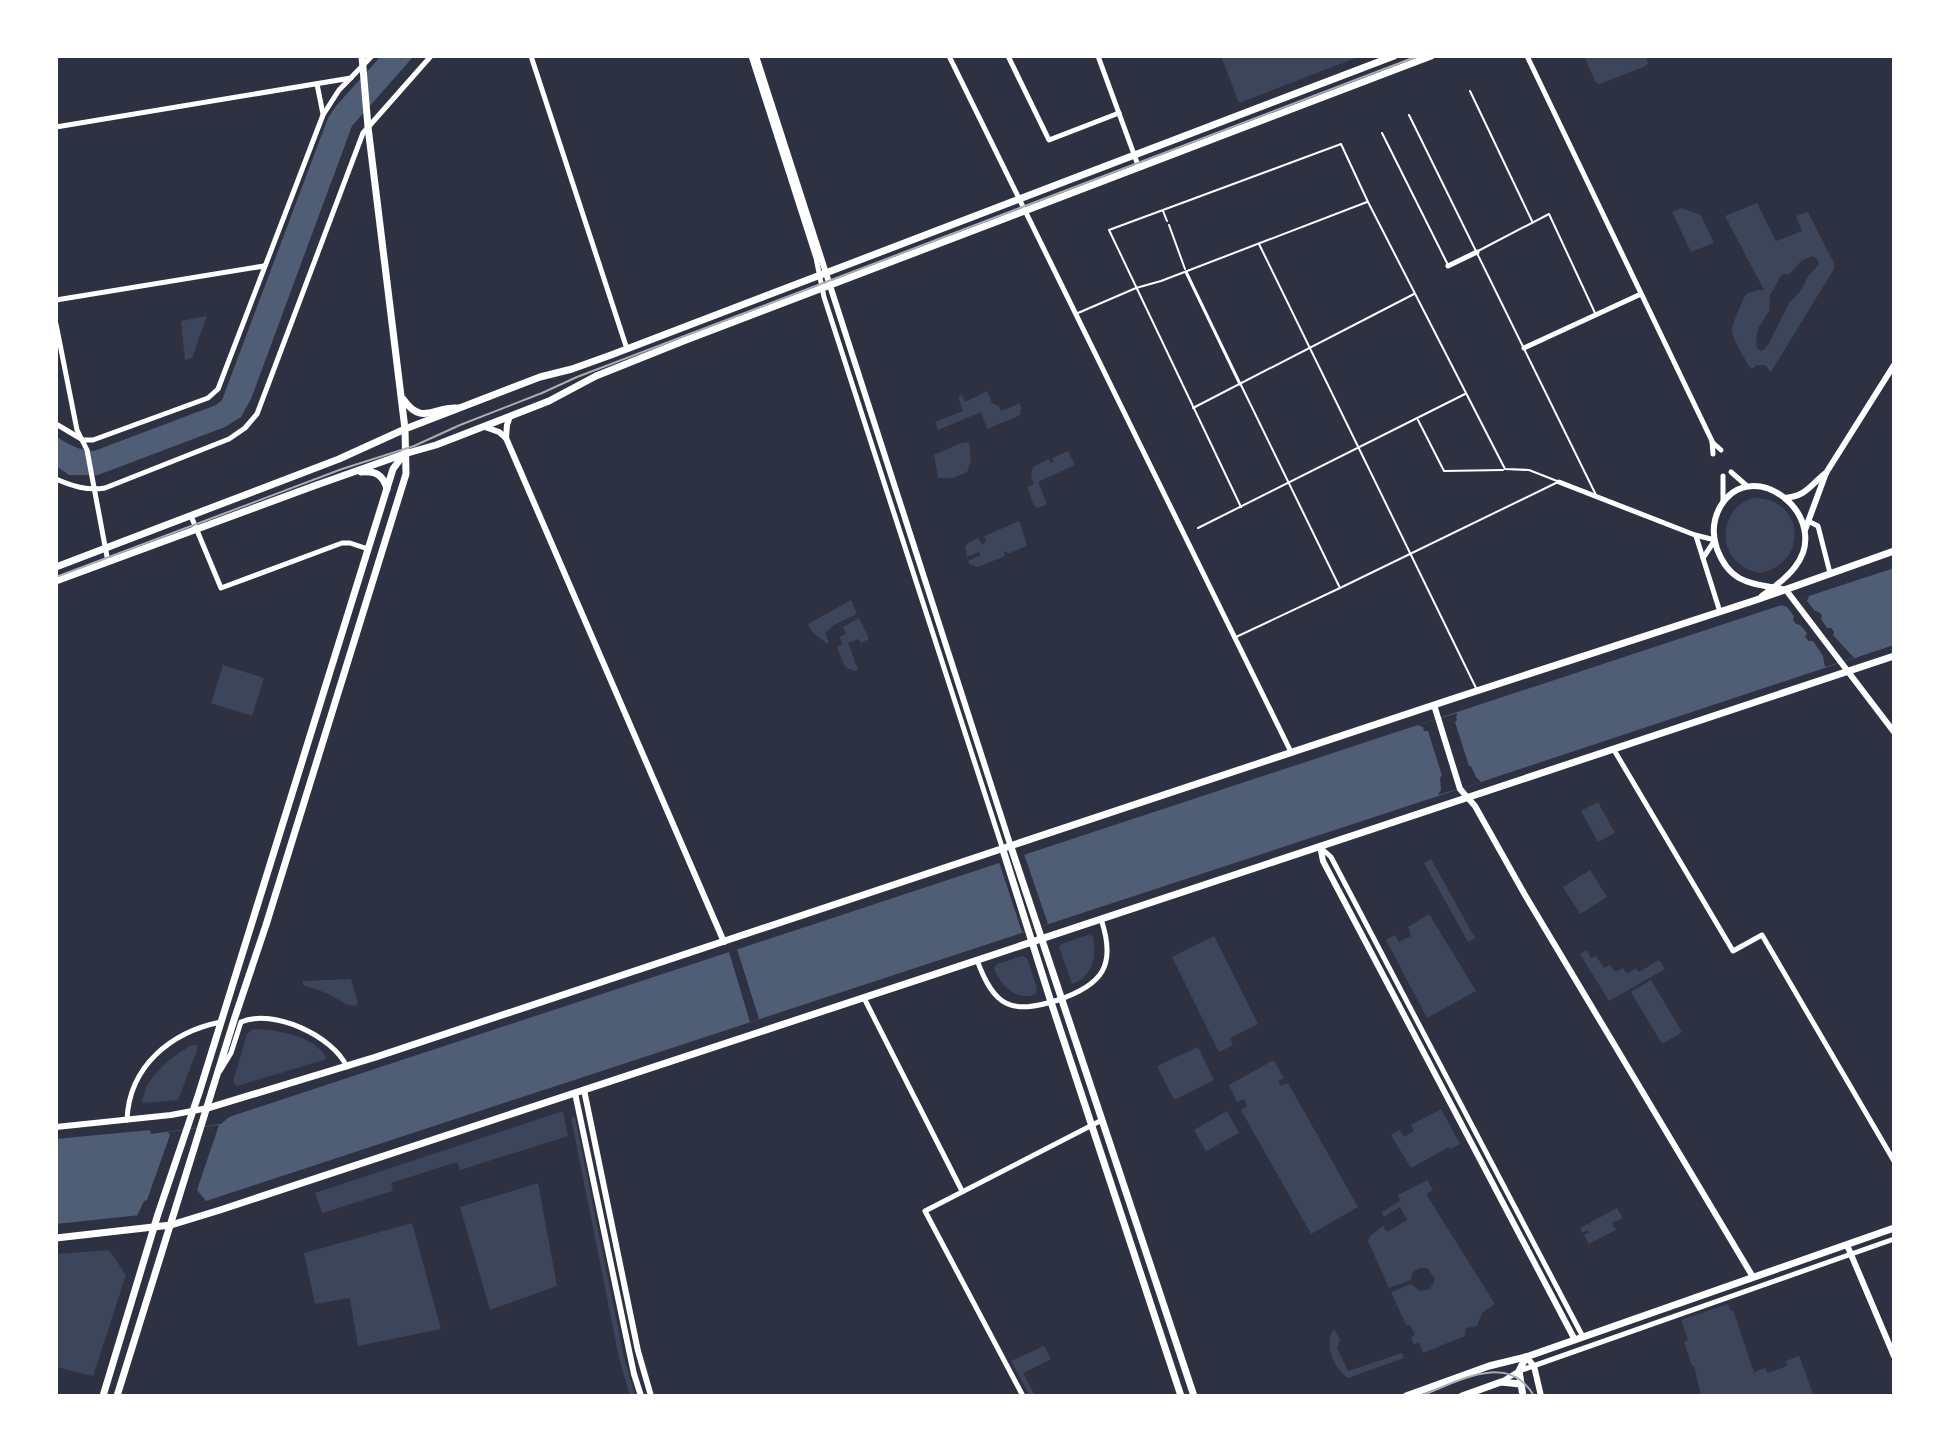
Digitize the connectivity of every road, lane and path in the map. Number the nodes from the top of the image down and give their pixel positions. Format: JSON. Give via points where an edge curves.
{"nodes":[{"id":1,"x":362,"y":56,"type":"edge"},
{"id":2,"x":372,"y":56,"type":"edge"},
{"id":3,"x":431,"y":56,"type":"edge"},
{"id":4,"x":531,"y":56,"type":"edge"},
{"id":5,"x":753,"y":56,"type":"edge"},
{"id":6,"x":949,"y":56,"type":"edge"},
{"id":7,"x":1008,"y":56,"type":"edge"},
{"id":8,"x":1098,"y":56,"type":"edge"},
{"id":9,"x":1394,"y":56,"type":"edge"},
{"id":10,"x":1431,"y":56,"type":"edge"},
{"id":11,"x":1527,"y":56,"type":"edge"},
{"id":12,"x":364,"y":66,"type":"junction"},
{"id":13,"x":351,"y":78,"type":"junction"},
{"id":14,"x":317,"y":84,"type":"junction"},
{"id":15,"x":1470,"y":91,"type":"dead end"},
{"id":16,"x":1119,"y":113,"type":"junction"},
{"id":17,"x":323,"y":115,"type":"junction"},
{"id":18,"x":1409,"y":115,"type":"dead end"},
{"id":19,"x":56,"y":127,"type":"edge"},
{"id":20,"x":368,"y":127,"type":"junction"},
{"id":21,"x":1382,"y":133,"type":"dead end"},
{"id":22,"x":1134,"y":155,"type":"junction"},
{"id":23,"x":1139,"y":168,"type":"junction"},
{"id":24,"x":1368,"y":202,"type":"junction"},
{"id":25,"x":1022,"y":205,"type":"junction"},
{"id":26,"x":1163,"y":210,"type":"junction"},
{"id":27,"x":1532,"y":222,"type":"junction"},
{"id":28,"x":1259,"y":244,"type":"junction"},
{"id":29,"x":1477,"y":252,"type":"junction"},
{"id":30,"x":264,"y":266,"type":"junction"},
{"id":31,"x":1448,"y":266,"type":"joint"},
{"id":32,"x":1186,"y":272,"type":"junction"},
{"id":33,"x":823,"y":274,"type":"junction"},
{"id":34,"x":827,"y":288,"type":"junction"},
{"id":35,"x":1136,"y":288,"type":"junction"},
{"id":36,"x":1415,"y":293,"type":"junction"},
{"id":37,"x":1641,"y":294,"type":"junction"},
{"id":38,"x":56,"y":300,"type":"edge"},
{"id":39,"x":1076,"y":314,"type":"junction"},
{"id":40,"x":1596,"y":314,"type":"junction"},
{"id":41,"x":56,"y":324,"type":"edge"},
{"id":42,"x":1310,"y":348,"type":"junction"},
{"id":43,"x":1524,"y":348,"type":"junction"},
{"id":44,"x":627,"y":349,"type":"junction"},
{"id":45,"x":1894,"y":365,"type":"edge"},
{"id":46,"x":1240,"y":384,"type":"junction"},
{"id":47,"x":1466,"y":393,"type":"junction"},
{"id":48,"x":402,"y":398,"type":"junction"},
{"id":49,"x":457,"y":408,"type":"junction"},
{"id":50,"x":1193,"y":408,"type":"junction"},
{"id":51,"x":510,"y":416,"type":"junction"},
{"id":52,"x":1418,"y":418,"type":"junction"},
{"id":53,"x":56,"y":424,"type":"edge"},
{"id":54,"x":483,"y":426,"type":"junction"},
{"id":55,"x":405,"y":429,"type":"junction"},
{"id":56,"x":506,"y":438,"type":"junction"},
{"id":57,"x":83,"y":440,"type":"junction"},
{"id":58,"x":1712,"y":441,"type":"junction"},
{"id":59,"x":1359,"y":448,"type":"junction"},
{"id":60,"x":1721,"y":450,"type":"dead end"},
{"id":61,"x":404,"y":454,"type":"junction"},
{"id":62,"x":1713,"y":454,"type":"dead end"},
{"id":63,"x":1505,"y":469,"type":"junction"},
{"id":64,"x":1731,"y":472,"type":"dead end"},
{"id":65,"x":350,"y":473,"type":"junction"},
{"id":66,"x":1826,"y":473,"type":"junction"},
{"id":67,"x":1723,"y":476,"type":"dead end"},
{"id":68,"x":56,"y":479,"type":"edge"},
{"id":69,"x":1289,"y":482,"type":"junction"},
{"id":70,"x":1559,"y":482,"type":"junction"},
{"id":71,"x":1747,"y":486,"type":"junction"},
{"id":72,"x":387,"y":489,"type":"junction"},
{"id":73,"x":93,"y":490,"type":"junction"},
{"id":74,"x":1597,"y":496,"type":"junction"},
{"id":75,"x":1785,"y":498,"type":"junction"},
{"id":76,"x":1723,"y":503,"type":"junction"},
{"id":77,"x":1241,"y":507,"type":"junction"},
{"id":78,"x":191,"y":516,"type":"junction"},
{"id":79,"x":1808,"y":521,"type":"junction"},
{"id":80,"x":1198,"y":528,"type":"dead end"},
{"id":81,"x":197,"y":529,"type":"junction"},
{"id":82,"x":1805,"y":531,"type":"junction"},
{"id":83,"x":1695,"y":535,"type":"junction"},
{"id":84,"x":1715,"y":540,"type":"junction"},
{"id":85,"x":104,"y":549,"type":"junction"},
{"id":86,"x":368,"y":549,"type":"junction"},
{"id":87,"x":1894,"y":551,"type":"edge"},
{"id":88,"x":1410,"y":554,"type":"junction"},
{"id":89,"x":1703,"y":558,"type":"junction"},
{"id":90,"x":108,"y":562,"type":"junction"},
{"id":91,"x":56,"y":567,"type":"edge"},
{"id":92,"x":1830,"y":573,"type":"junction"},
{"id":93,"x":56,"y":581,"type":"edge"},
{"id":94,"x":1774,"y":587,"type":"junction"},
{"id":95,"x":1340,"y":588,"type":"junction"},
{"id":96,"x":1786,"y":590,"type":"junction"},
{"id":97,"x":1756,"y":600,"type":"junction"},
{"id":98,"x":1720,"y":612,"type":"junction"},
{"id":99,"x":1235,"y":637,"type":"junction"},
{"id":100,"x":1894,"y":656,"type":"edge"},
{"id":101,"x":1848,"y":671,"type":"junction"},
{"id":102,"x":1477,"y":691,"type":"junction"},
{"id":103,"x":1434,"y":705,"type":"junction"},
{"id":104,"x":1894,"y":732,"type":"edge"},
{"id":105,"x":1614,"y":750,"type":"junction"},
{"id":106,"x":1292,"y":753,"type":"junction"},
{"id":107,"x":1467,"y":797,"type":"junction"},
{"id":108,"x":1320,"y":846,"type":"junction"},
{"id":109,"x":1007,"y":848,"type":"junction"},
{"id":110,"x":1101,"y":919,"type":"junction"},
{"id":111,"x":1043,"y":938,"type":"junction"},
{"id":112,"x":724,"y":942,"type":"junction"},
{"id":113,"x":1032,"y":942,"type":"junction"},
{"id":114,"x":977,"y":960,"type":"junction"},
{"id":115,"x":864,"y":998,"type":"junction"},
{"id":116,"x":1063,"y":998,"type":"junction"},
{"id":117,"x":1051,"y":1002,"type":"junction"},
{"id":118,"x":221,"y":1022,"type":"junction"},
{"id":119,"x":347,"y":1067,"type":"junction"},
{"id":120,"x":218,"y":1076,"type":"junction"},
{"id":121,"x":579,"y":1091,"type":"junction"},
{"id":122,"x":208,"y":1108,"type":"junction"},
{"id":123,"x":193,"y":1111,"type":"junction"},
{"id":124,"x":127,"y":1120,"type":"junction"},
{"id":125,"x":1103,"y":1120,"type":"junction"},
{"id":126,"x":1091,"y":1125,"type":"junction"},
{"id":127,"x":56,"y":1127,"type":"edge"},
{"id":128,"x":1894,"y":1161,"type":"edge"},
{"id":129,"x":962,"y":1191,"type":"junction"},
{"id":130,"x":171,"y":1225,"type":"junction"},
{"id":131,"x":155,"y":1228,"type":"junction"},
{"id":132,"x":1894,"y":1228,"type":"edge"},
{"id":133,"x":56,"y":1238,"type":"edge"},
{"id":134,"x":1894,"y":1239,"type":"edge"},
{"id":135,"x":1847,"y":1245,"type":"junction"},
{"id":136,"x":1851,"y":1254,"type":"junction"},
{"id":137,"x":1753,"y":1277,"type":"junction"},
{"id":138,"x":1579,"y":1338,"type":"junction"},
{"id":139,"x":1894,"y":1356,"type":"edge"},
{"id":140,"x":1526,"y":1357,"type":"junction"},
{"id":141,"x":1534,"y":1366,"type":"junction"},
{"id":142,"x":1519,"y":1371,"type":"junction"},
{"id":143,"x":1501,"y":1382,"type":"junction"},
{"id":144,"x":1520,"y":1384,"type":"junction"},
{"id":145,"x":103,"y":1396,"type":"edge"},
{"id":146,"x":117,"y":1396,"type":"edge"},
{"id":147,"x":641,"y":1396,"type":"edge"},
{"id":148,"x":651,"y":1396,"type":"edge"},
{"id":149,"x":1023,"y":1396,"type":"edge"},
{"id":150,"x":1181,"y":1396,"type":"edge"},
{"id":151,"x":1194,"y":1396,"type":"edge"},
{"id":152,"x":1406,"y":1396,"type":"edge"},
{"id":153,"x":1462,"y":1396,"type":"edge"},
{"id":154,"x":1523,"y":1396,"type":"edge"},
{"id":155,"x":1541,"y":1396,"type":"edge"}],
"edges":[{"from":1,"to":12,"type":"main road"},
{"from":2,"to":12,"type":"street"},
{"from":3,"to":20,"type":"street"},
{"from":4,"to":44,"type":"street"},
{"from":5,"to":33,"type":"street"},
{"from":6,"to":25,"type":"street"},
{"from":7,"to":16,"type":"street","via":[[1049,140]]},
{"from":8,"to":16,"type":"street"},
{"from":9,"to":22,"type":"main road"},
{"from":10,"to":23,"type":"main road"},
{"from":11,"to":37,"type":"street"},
{"from":12,"to":13,"type":"street"},
{"from":12,"to":20,"type":"main road"},
{"from":13,"to":14,"type":"street"},
{"from":13,"to":17,"type":"street"},
{"from":14,"to":17,"type":"street"},
{"from":14,"to":19,"type":"street"},
{"from":15,"to":27,"type":"lane"},
{"from":16,"to":22,"type":"street"},
{"from":17,"to":30,"type":"street"},
{"from":18,"to":29,"type":"lane"},
{"from":20,"to":48,"type":"main road"},
{"from":20,"to":73,"type":"street","via":[[257,414],[229,439]]},
{"from":21,"to":31,"type":"lane"},
{"from":22,"to":23,"type":"street"},
{"from":22,"to":25,"type":"main road"},
{"from":23,"to":25,"type":"main road"},
{"from":24,"to":26,"type":"lane","via":[[1341,144]]},
{"from":24,"to":28,"type":"lane"},
{"from":24,"to":36,"type":"lane"},
{"from":25,"to":33,"type":"main road"},
{"from":25,"to":34,"type":"main road"},
{"from":25,"to":39,"type":"street"},
{"from":26,"to":32,"type":"lane"},
{"from":26,"to":35,"type":"lane","via":[[1109,230]]},
{"from":27,"to":29,"type":"lane"},
{"from":27,"to":40,"type":"lane","via":[[1549,214]]},
{"from":28,"to":32,"type":"lane"},
{"from":28,"to":42,"type":"lane"},
{"from":29,"to":31,"type":"street"},
{"from":29,"to":43,"type":"lane"},
{"from":30,"to":38,"type":"street"},
{"from":30,"to":57,"type":"street","via":[[214,394]]},
{"from":32,"to":35,"type":"lane"},
{"from":32,"to":46,"type":"street"},
{"from":33,"to":34,"type":"street"},
{"from":33,"to":44,"type":"main road"},
{"from":34,"to":51,"type":"main road","via":[[596,376]]},
{"from":34,"to":109,"type":"street"},
{"from":35,"to":39,"type":"lane"},
{"from":35,"to":50,"type":"lane"},
{"from":36,"to":42,"type":"lane"},
{"from":36,"to":47,"type":"lane"},
{"from":37,"to":40,"type":"street"},
{"from":37,"to":58,"type":"street"},
{"from":39,"to":99,"type":"street"},
{"from":40,"to":43,"type":"street"},
{"from":41,"to":57,"type":"street"},
{"from":42,"to":46,"type":"lane"},
{"from":42,"to":59,"type":"lane"},
{"from":43,"to":74,"type":"lane"},
{"from":44,"to":49,"type":"main road"},
{"from":45,"to":66,"type":"street"},
{"from":46,"to":50,"type":"lane"},
{"from":46,"to":69,"type":"lane"},
{"from":47,"to":52,"type":"lane"},
{"from":47,"to":63,"type":"lane"},
{"from":48,"to":49,"type":"main road","via":[[419,414]]},
{"from":48,"to":55,"type":"main road"},
{"from":49,"to":55,"type":"main road"},
{"from":50,"to":77,"type":"lane"},
{"from":51,"to":54,"type":"main road"},
{"from":51,"to":56,"type":"street"},
{"from":52,"to":59,"type":"lane"},
{"from":52,"to":63,"type":"lane","via":[[1444,471]]},
{"from":53,"to":57,"type":"street"},
{"from":54,"to":56,"type":"street"},
{"from":54,"to":61,"type":"main road"},
{"from":55,"to":61,"type":"main road"},
{"from":55,"to":78,"type":"main road"},
{"from":56,"to":112,"type":"street"},
{"from":57,"to":73,"type":"street"},
{"from":58,"to":60,"type":"street"},
{"from":58,"to":62,"type":"street"},
{"from":59,"to":69,"type":"lane"},
{"from":59,"to":88,"type":"lane"},
{"from":61,"to":65,"type":"main road"},
{"from":61,"to":72,"type":"main road"},
{"from":61,"to":120,"type":"main road","via":[[406,474]]},
{"from":63,"to":70,"type":"lane","via":[[1529,470]]},
{"from":64,"to":71,"type":"street"},
{"from":65,"to":72,"type":"main road","via":[[375,472]]},
{"from":65,"to":81,"type":"main road"},
{"from":66,"to":75,"type":"street","via":[[1804,494]]},
{"from":66,"to":79,"type":"street"},
{"from":67,"to":76,"type":"street"},
{"from":68,"to":73,"type":"street"},
{"from":69,"to":77,"type":"lane"},
{"from":69,"to":95,"type":"lane"},
{"from":70,"to":74,"type":"street"},
{"from":70,"to":88,"type":"lane"},
{"from":71,"to":75,"type":"street"},
{"from":71,"to":76,"type":"street"},
{"from":72,"to":86,"type":"main road"},
{"from":73,"to":85,"type":"street"},
{"from":74,"to":83,"type":"street"},
{"from":75,"to":82,"type":"street"},
{"from":76,"to":84,"type":"street","via":[[1714,521]]},
{"from":77,"to":80,"type":"lane"},
{"from":78,"to":81,"type":"street"},
{"from":78,"to":85,"type":"main road"},
{"from":79,"to":82,"type":"street"},
{"from":79,"to":92,"type":"street","via":[[1818,526]]},
{"from":81,"to":86,"type":"street","via":[[221,588],[342,543]]},
{"from":81,"to":90,"type":"main road"},
{"from":82,"to":94,"type":"street","via":[[1800,558]]},
{"from":83,"to":84,"type":"street"},
{"from":83,"to":89,"type":"street"},
{"from":84,"to":89,"type":"street"},
{"from":84,"to":94,"type":"street","via":[[1734,574],[1748,583]]},
{"from":85,"to":90,"type":"street"},
{"from":85,"to":91,"type":"main road"},
{"from":86,"to":118,"type":"main road"},
{"from":87,"to":92,"type":"main road"},
{"from":88,"to":95,"type":"lane"},
{"from":88,"to":102,"type":"lane"},
{"from":89,"to":98,"type":"street"},
{"from":90,"to":93,"type":"main road"},
{"from":92,"to":96,"type":"main road"},
{"from":94,"to":96,"type":"street"},
{"from":94,"to":97,"type":"street"},
{"from":95,"to":99,"type":"lane"},
{"from":96,"to":97,"type":"main road"},
{"from":96,"to":101,"type":"street"},
{"from":97,"to":98,"type":"main road"},
{"from":98,"to":102,"type":"main road"},
{"from":99,"to":106,"type":"street"},
{"from":100,"to":101,"type":"main road"},
{"from":101,"to":104,"type":"street"},
{"from":101,"to":105,"type":"main road"},
{"from":102,"to":103,"type":"main road"},
{"from":103,"to":106,"type":"main road"},
{"from":103,"to":107,"type":"street"},
{"from":105,"to":107,"type":"main road"},
{"from":105,"to":128,"type":"street","via":[[1733,951],[1762,935]]},
{"from":106,"to":109,"type":"main road"},
{"from":107,"to":108,"type":"main road"},
{"from":107,"to":137,"type":"street"},
{"from":108,"to":110,"type":"main road"},
{"from":108,"to":138,"type":"street","via":[[1323,861]]},
{"from":109,"to":111,"type":"main road","via":[[1015,857]]},
{"from":109,"to":112,"type":"main road"},
{"from":109,"to":113,"type":"main road","via":[[1006,860]]},
{"from":110,"to":111,"type":"main road"},
{"from":110,"to":116,"type":"street","via":[[1107,945],[1101,974],[1086,989]]},
{"from":111,"to":113,"type":"main road"},
{"from":111,"to":116,"type":"main road"},
{"from":112,"to":119,"type":"main road"},
{"from":113,"to":114,"type":"main road"},
{"from":113,"to":117,"type":"main road"},
{"from":114,"to":115,"type":"main road"},
{"from":114,"to":117,"type":"street","via":[[987,986],[1006,1004]]},
{"from":115,"to":121,"type":"main road"},
{"from":115,"to":129,"type":"street"},
{"from":116,"to":117,"type":"street"},
{"from":116,"to":125,"type":"main road"},
{"from":117,"to":126,"type":"main road"},
{"from":118,"to":123,"type":"main road"},
{"from":118,"to":124,"type":"street","via":[[177,1037],[157,1055],[137,1080]]},
{"from":119,"to":120,"type":"street","via":[[331,1045],[306,1031],[249,1019],[241,1022]]},
{"from":119,"to":122,"type":"main road"},
{"from":120,"to":122,"type":"main road"},
{"from":121,"to":130,"type":"main road"},
{"from":121,"to":147,"type":"street"},
{"from":121,"to":148,"type":"street"},
{"from":122,"to":123,"type":"street"},
{"from":122,"to":130,"type":"main road"},
{"from":123,"to":124,"type":"street"},
{"from":123,"to":131,"type":"main road"},
{"from":124,"to":127,"type":"street"},
{"from":125,"to":126,"type":"street"},
{"from":125,"to":151,"type":"main road"},
{"from":126,"to":129,"type":"street"},
{"from":126,"to":150,"type":"main road"},
{"from":129,"to":149,"type":"street","via":[[925,1211]]},
{"from":130,"to":131,"type":"main road"},
{"from":130,"to":146,"type":"main road"},
{"from":131,"to":133,"type":"main road"},
{"from":131,"to":145,"type":"main road"},
{"from":132,"to":135,"type":"main road"},
{"from":134,"to":136,"type":"street"},
{"from":135,"to":136,"type":"street"},
{"from":135,"to":137,"type":"main road"},
{"from":136,"to":139,"type":"street"},
{"from":136,"to":141,"type":"street"},
{"from":137,"to":138,"type":"main road"},
{"from":138,"to":140,"type":"main road"},
{"from":140,"to":141,"type":"street"},
{"from":140,"to":142,"type":"main road"},
{"from":140,"to":152,"type":"main road"},
{"from":141,"to":142,"type":"street"},
{"from":141,"to":155,"type":"street"},
{"from":142,"to":143,"type":"street"},
{"from":142,"to":144,"type":"main road"},
{"from":143,"to":144,"type":"main road"},
{"from":143,"to":153,"type":"main road"},
{"from":144,"to":154,"type":"main road"}]}
